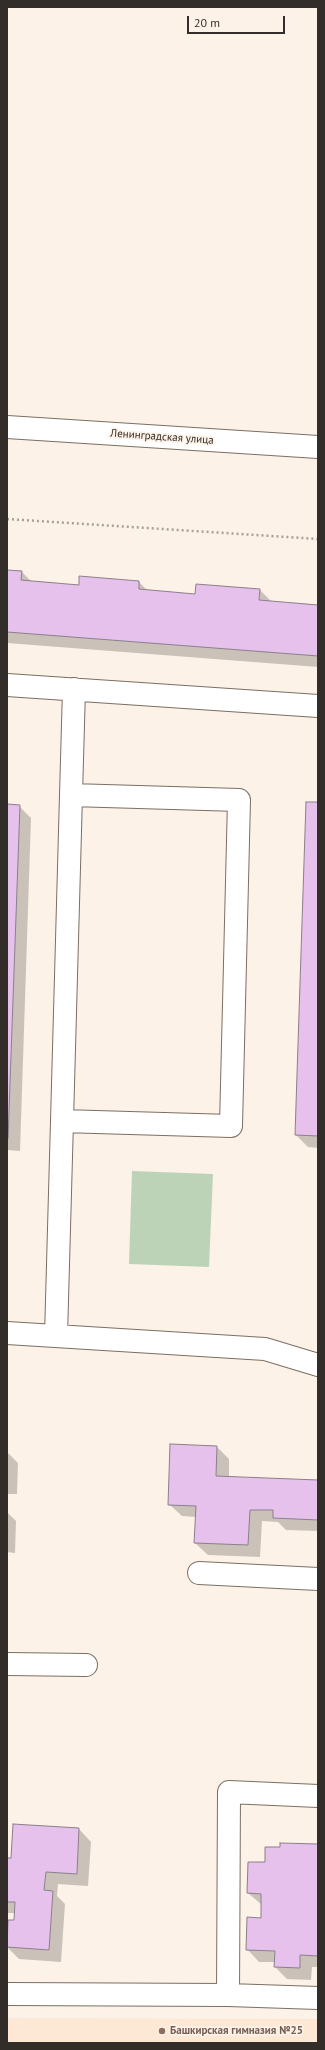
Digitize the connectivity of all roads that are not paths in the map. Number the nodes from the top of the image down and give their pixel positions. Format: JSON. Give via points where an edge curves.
{"nodes":[{"id":1,"x":7,"y":427,"type":"edge"},
{"id":2,"x":318,"y":447,"type":"edge"},
{"id":3,"x":7,"y":685,"type":"edge"},
{"id":4,"x":74,"y":689,"type":"junction"},
{"id":5,"x":318,"y":706,"type":"edge"},
{"id":6,"x":70,"y":795,"type":"junction"},
{"id":7,"x":62,"y":1121,"type":"junction"},
{"id":8,"x":7,"y":1333,"type":"edge"},
{"id":9,"x":56,"y":1336,"type":"junction"},
{"id":10,"x":318,"y":1365,"type":"edge"},
{"id":11,"x":199,"y":1573,"type":"dead end"},
{"id":12,"x":318,"y":1579,"type":"edge"},
{"id":13,"x":7,"y":1664,"type":"edge"},
{"id":14,"x":86,"y":1665,"type":"dead end"},
{"id":15,"x":318,"y":1796,"type":"edge"},
{"id":16,"x":7,"y":1994,"type":"edge"},
{"id":17,"x":228,"y":1995,"type":"junction"},
{"id":18,"x":318,"y":1998,"type":"edge"}],
"edges":[{"from":1,"to":2,"type":"street","name":"Ленинградская улица"},
{"from":3,"to":4,"type":"street"},
{"from":4,"to":5,"type":"street"},
{"from":4,"to":6,"type":"street"},
{"from":6,"to":7,"type":"street"},
{"from":6,"to":7,"type":"street","via":[[239,800],[239,808],[230,1126]]},
{"from":7,"to":9,"type":"street"},
{"from":8,"to":9,"type":"street"},
{"from":9,"to":10,"type":"street","via":[[265,1350]]},
{"from":11,"to":12,"type":"street"},
{"from":13,"to":14,"type":"street"},
{"from":15,"to":17,"type":"street","via":[[229,1792]]},
{"from":16,"to":17,"type":"street"},
{"from":17,"to":18,"type":"street"}]}
